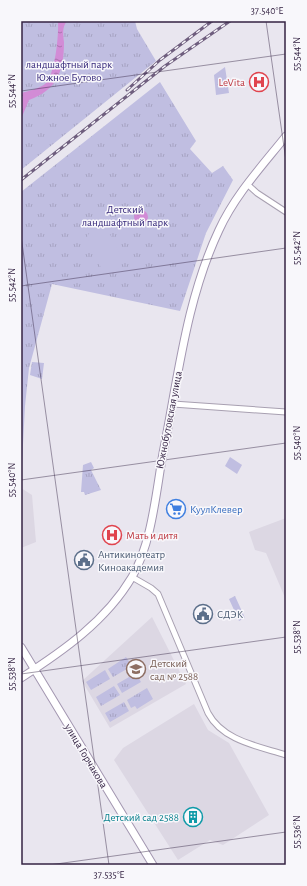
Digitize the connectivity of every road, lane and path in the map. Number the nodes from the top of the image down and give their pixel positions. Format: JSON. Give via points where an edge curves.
{"nodes":[{"id":1,"x":286,"y":136,"type":"edge"},
{"id":2,"x":247,"y":184,"type":"junction"},
{"id":3,"x":286,"y":212,"type":"edge"},
{"id":4,"x":173,"y":404,"type":"junction"},
{"id":5,"x":286,"y":412,"type":"edge"},
{"id":6,"x":132,"y":577,"type":"junction"},
{"id":7,"x":21,"y":647,"type":"edge"},
{"id":8,"x":34,"y":670,"type":"junction"},
{"id":9,"x":21,"y":678,"type":"edge"},
{"id":10,"x":286,"y":755,"type":"edge"},
{"id":11,"x":153,"y":865,"type":"edge"}],
"edges":[{"from":1,"to":2,"type":"street","name":"Южнобутовская улица"},
{"from":2,"to":3,"type":"street"},
{"from":2,"to":4,"type":"street","name":"Южнобутовская улица","via":[[219,230],[206,265],[185,338]]},
{"from":4,"to":5,"type":"street"},
{"from":4,"to":6,"type":"street","name":"Южнобутовская улица","via":[[148,534]]},
{"from":6,"to":8,"type":"street","name":"Южнобутовская улица","via":[[114,603],[93,626]]},
{"from":6,"to":10,"type":"street","via":[[158,594],[208,713],[220,729],[237,740]]},
{"from":7,"to":8,"type":"street","name":"улица Горчакова"},
{"from":8,"to":9,"type":"street","name":"Южнобутовская улица"},
{"from":8,"to":11,"type":"street","name":"улица Горчакова"}]}
